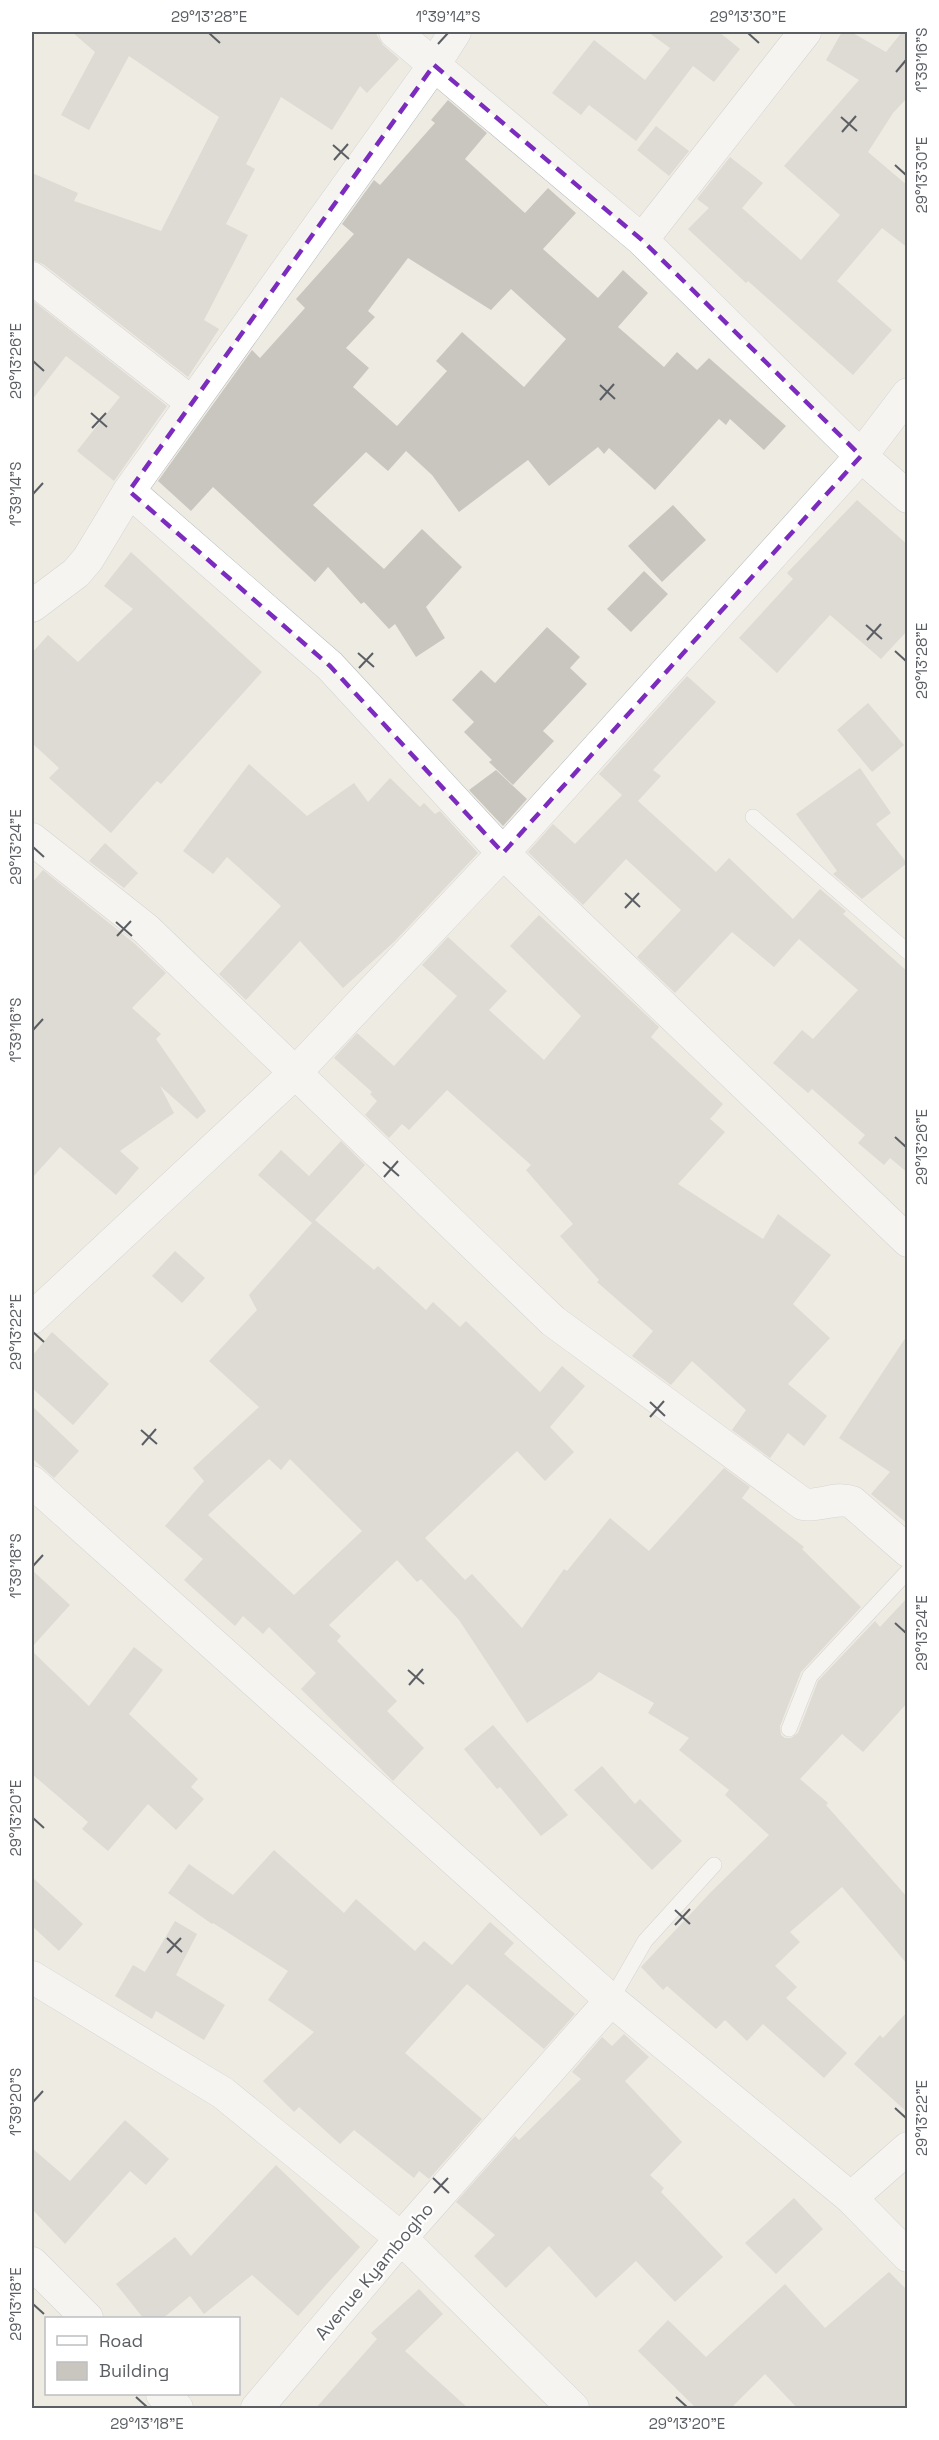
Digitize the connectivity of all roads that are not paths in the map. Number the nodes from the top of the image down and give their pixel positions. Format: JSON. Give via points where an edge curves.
{"nodes":[{"id":1,"x":395,"y":32,"type":"edge"},
{"id":2,"x":454,"y":32,"type":"edge"},
{"id":3,"x":805,"y":32,"type":"edge"},
{"id":4,"x":434,"y":65,"type":"junction"},
{"id":5,"x":642,"y":240,"type":"junction"},
{"id":6,"x":32,"y":278,"type":"edge"},
{"id":7,"x":908,"y":394,"type":"edge"},
{"id":8,"x":191,"y":402,"type":"junction"},
{"id":9,"x":861,"y":456,"type":"junction"},
{"id":10,"x":129,"y":491,"type":"junction"},
{"id":11,"x":908,"y":497,"type":"edge"},
{"id":12,"x":32,"y":606,"type":"edge"},
{"id":13,"x":753,"y":817,"type":"dead end"},
{"id":14,"x":32,"y":839,"type":"edge"},
{"id":15,"x":503,"y":853,"type":"junction"},
{"id":16,"x":908,"y":952,"type":"edge"},
{"id":17,"x":296,"y":1072,"type":"junction"},
{"id":18,"x":908,"y":1241,"type":"edge"},
{"id":19,"x":32,"y":1318,"type":"edge"},
{"id":20,"x":32,"y":1482,"type":"edge"},
{"id":21,"x":908,"y":1551,"type":"edge"},
{"id":22,"x":908,"y":1571,"type":"edge"},
{"id":23,"x":789,"y":1730,"type":"dead end"},
{"id":24,"x":714,"y":1865,"type":"dead end"},
{"id":25,"x":32,"y":1977,"type":"edge"},
{"id":26,"x":611,"y":2000,"type":"junction"},
{"id":27,"x":908,"y":2148,"type":"edge"},
{"id":28,"x":851,"y":2198,"type":"junction"},
{"id":29,"x":401,"y":2238,"type":"junction"},
{"id":30,"x":908,"y":2256,"type":"edge"},
{"id":31,"x":32,"y":2263,"type":"edge"},
{"id":32,"x":85,"y":2317,"type":"edge"},
{"id":33,"x":163,"y":2395,"type":"edge"},
{"id":34,"x":177,"y":2409,"type":"edge"},
{"id":35,"x":257,"y":2409,"type":"edge"},
{"id":36,"x":573,"y":2409,"type":"edge"}],
"edges":[{"from":1,"to":4,"type":"street"},
{"from":2,"to":4,"type":"street"},
{"from":3,"to":5,"type":"street"},
{"from":4,"to":5,"type":"street"},
{"from":4,"to":8,"type":"street"},
{"from":5,"to":9,"type":"street"},
{"from":6,"to":8,"type":"street"},
{"from":7,"to":9,"type":"street"},
{"from":8,"to":10,"type":"street"},
{"from":9,"to":11,"type":"street"},
{"from":9,"to":15,"type":"street"},
{"from":10,"to":12,"type":"street","via":[[88,559],[76,573]]},
{"from":10,"to":15,"type":"street","via":[[330,666]]},
{"from":13,"to":16,"type":"lane"},
{"from":14,"to":17,"type":"street","via":[[146,929]]},
{"from":15,"to":17,"type":"street"},
{"from":15,"to":18,"type":"street"},
{"from":17,"to":19,"type":"street"},
{"from":17,"to":21,"type":"street","via":[[553,1321],[803,1504],[814,1506],[842,1498],[852,1502]]},
{"from":20,"to":26,"type":"street"},
{"from":22,"to":23,"type":"lane","via":[[810,1676]]},
{"from":24,"to":26,"type":"lane","via":[[645,1941]]},
{"from":25,"to":29,"type":"street","via":[[223,2093]]},
{"from":26,"to":28,"type":"street"},
{"from":26,"to":29,"type":"street","name":"Avenue Kyambogho"},
{"from":27,"to":28,"type":"street"},
{"from":28,"to":30,"type":"street"},
{"from":29,"to":35,"type":"street","name":"Avenue Kyambogho"},
{"from":29,"to":36,"type":"street"},
{"from":31,"to":32,"type":"street"},
{"from":33,"to":34,"type":"street"}]}
